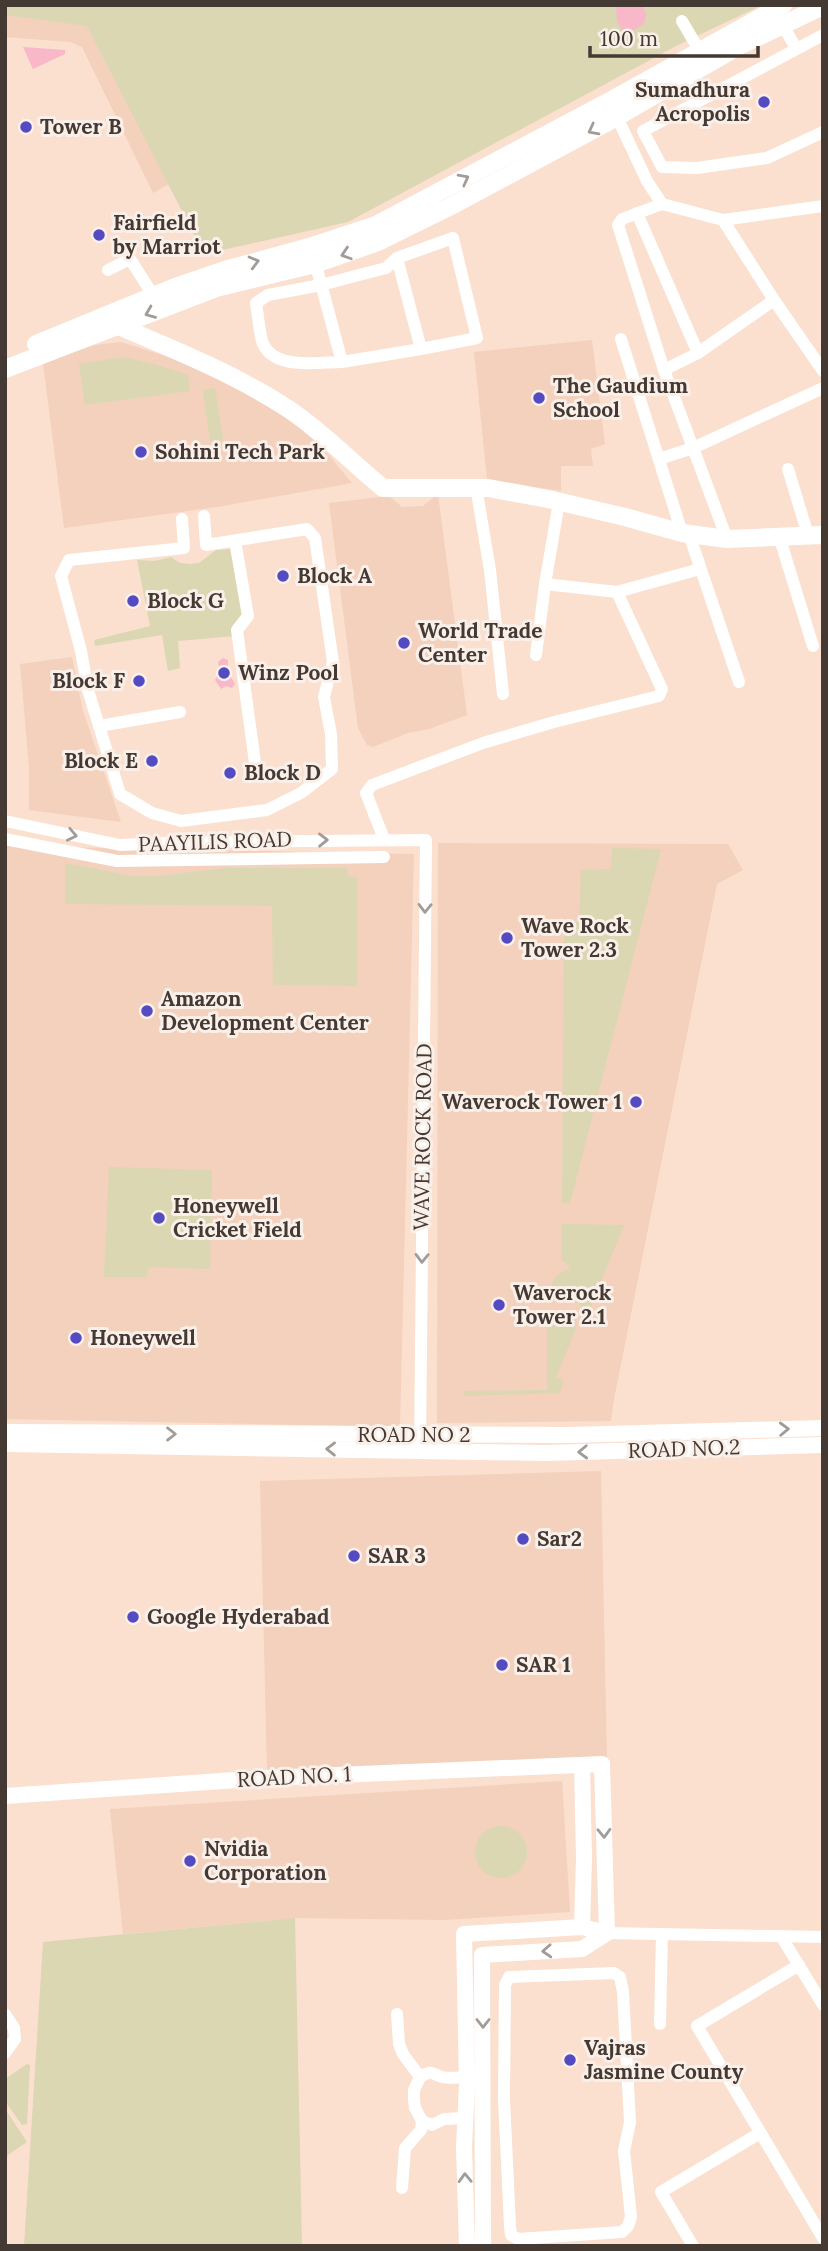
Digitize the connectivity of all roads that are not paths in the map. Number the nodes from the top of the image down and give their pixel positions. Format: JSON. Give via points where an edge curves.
{"nodes":[{"id":1,"x":782,"y":5,"type":"edge"},
{"id":2,"x":823,"y":6,"type":"edge"},
{"id":3,"x":682,"y":21,"type":"dead end"},
{"id":4,"x":782,"y":24,"type":"junction"},
{"id":5,"x":823,"y":34,"type":"edge"},
{"id":6,"x":796,"y":48,"type":"junction"},
{"id":7,"x":703,"y":56,"type":"junction"},
{"id":8,"x":617,"y":117,"type":"junction"},
{"id":9,"x":823,"y":132,"type":"edge"},
{"id":10,"x":662,"y":204,"type":"junction"},
{"id":11,"x":823,"y":206,"type":"edge"},
{"id":12,"x":638,"y":213,"type":"junction"},
{"id":13,"x":723,"y":220,"type":"junction"},
{"id":14,"x":378,"y":242,"type":"junction"},
{"id":15,"x":397,"y":258,"type":"junction"},
{"id":16,"x":315,"y":264,"type":"junction"},
{"id":17,"x":386,"y":268,"type":"junction"},
{"id":18,"x":108,"y":270,"type":"dead end"},
{"id":19,"x":321,"y":285,"type":"junction"},
{"id":20,"x":153,"y":295,"type":"junction"},
{"id":21,"x":774,"y":300,"type":"junction"},
{"id":22,"x":115,"y":319,"type":"junction"},
{"id":23,"x":621,"y":339,"type":"dead end"},
{"id":24,"x":421,"y":349,"type":"junction"},
{"id":25,"x":698,"y":353,"type":"junction"},
{"id":26,"x":5,"y":357,"type":"edge"},
{"id":27,"x":342,"y":362,"type":"junction"},
{"id":28,"x":5,"y":369,"type":"edge"},
{"id":29,"x":664,"y":370,"type":"junction"},
{"id":30,"x":823,"y":371,"type":"edge"},
{"id":31,"x":823,"y":387,"type":"edge"},
{"id":32,"x":693,"y":448,"type":"junction"},
{"id":33,"x":659,"y":459,"type":"junction"},
{"id":34,"x":788,"y":469,"type":"dead end"},
{"id":35,"x":476,"y":487,"type":"junction"},
{"id":36,"x":559,"y":502,"type":"junction"},
{"id":37,"x":204,"y":516,"type":"dead end"},
{"id":38,"x":182,"y":519,"type":"dead end"},
{"id":39,"x":685,"y":534,"type":"junction"},
{"id":40,"x":816,"y":535,"type":"edge"},
{"id":41,"x":779,"y":536,"type":"junction"},
{"id":42,"x":727,"y":540,"type":"junction"},
{"id":43,"x":235,"y":541,"type":"junction"},
{"id":44,"x":206,"y":545,"type":"junction"},
{"id":45,"x":184,"y":548,"type":"junction"},
{"id":46,"x":700,"y":569,"type":"junction"},
{"id":47,"x":545,"y":584,"type":"junction"},
{"id":48,"x":617,"y":592,"type":"junction"},
{"id":49,"x":813,"y":646,"type":"dead end"},
{"id":50,"x":536,"y":655,"type":"dead end"},
{"id":51,"x":739,"y":681,"type":"dead end"},
{"id":52,"x":503,"y":694,"type":"dead end"},
{"id":53,"x":180,"y":712,"type":"dead end"},
{"id":54,"x":99,"y":726,"type":"junction"},
{"id":55,"x":256,"y":770,"type":"dead end"},
{"id":56,"x":5,"y":821,"type":"edge"},
{"id":57,"x":5,"y":839,"type":"edge"},
{"id":58,"x":384,"y":839,"type":"junction"},
{"id":59,"x":426,"y":839,"type":"joint"},
{"id":60,"x":120,"y":845,"type":"junction"},
{"id":61,"x":384,"y":857,"type":"dead end"},
{"id":62,"x":117,"y":861,"type":"junction"},
{"id":63,"x":823,"y":1428,"type":"edge"},
{"id":64,"x":5,"y":1432,"type":"edge"},
{"id":65,"x":420,"y":1442,"type":"junction"},
{"id":66,"x":5,"y":1444,"type":"edge"},
{"id":67,"x":823,"y":1445,"type":"edge"},
{"id":68,"x":546,"y":1453,"type":"joint"},
{"id":69,"x":582,"y":1765,"type":"junction"},
{"id":70,"x":5,"y":1796,"type":"edge"},
{"id":71,"x":582,"y":1927,"type":"junction"},
{"id":72,"x":607,"y":1933,"type":"junction"},
{"id":73,"x":662,"y":1934,"type":"junction"},
{"id":74,"x":781,"y":1936,"type":"junction"},
{"id":75,"x":823,"y":1937,"type":"edge"},
{"id":76,"x":799,"y":1965,"type":"junction"},
{"id":77,"x":823,"y":2005,"type":"edge"},
{"id":78,"x":5,"y":2014,"type":"edge"},
{"id":79,"x":397,"y":2014,"type":"dead end"},
{"id":80,"x":660,"y":2024,"type":"dead end"},
{"id":81,"x":5,"y":2053,"type":"edge"},
{"id":82,"x":505,"y":2066,"type":"junction"},
{"id":83,"x":483,"y":2068,"type":"junction"},
{"id":84,"x":420,"y":2077,"type":"junction"},
{"id":85,"x":472,"y":2082,"type":"junction"},
{"id":86,"x":504,"y":2085,"type":"junction"},
{"id":87,"x":466,"y":2118,"type":"junction"},
{"id":88,"x":422,"y":2121,"type":"junction"},
{"id":89,"x":760,"y":2133,"type":"junction"},
{"id":90,"x":402,"y":2188,"type":"dead end"},
{"id":91,"x":822,"y":2234,"type":"edge"},
{"id":92,"x":467,"y":2246,"type":"edge"},
{"id":93,"x":483,"y":2246,"type":"edge"},
{"id":94,"x":693,"y":2246,"type":"edge"}],
"edges":[{"from":1,"to":7,"type":"main road"},
{"from":2,"to":4,"type":"main road"},
{"from":3,"to":7,"type":"street"},
{"from":4,"to":6,"type":"street"},
{"from":4,"to":7,"type":"main road"},
{"from":5,"to":6,"type":"street"},
{"from":6,"to":9,"type":"street","via":[[643,131],[662,167],[697,168],[767,158]]},
{"from":7,"to":8,"type":"main road"},
{"from":20,"to":7,"type":"main road","one_way":true,"via":[[376,225]]},
{"from":8,"to":10,"type":"street"},
{"from":8,"to":14,"type":"main road","one_way":true},
{"from":10,"to":12,"type":"street"},
{"from":10,"to":13,"type":"street"},
{"from":11,"to":13,"type":"street"},
{"from":12,"to":25,"type":"street"},
{"from":12,"to":29,"type":"street","via":[[618,225]]},
{"from":13,"to":21,"type":"street"},
{"from":14,"to":16,"type":"main road","one_way":true},
{"from":14,"to":17,"type":"street"},
{"from":15,"to":17,"type":"street"},
{"from":15,"to":24,"type":"street"},
{"from":15,"to":24,"type":"street","via":[[453,238],[477,338]]},
{"from":16,"to":19,"type":"street"},
{"from":16,"to":22,"type":"main road","one_way":true},
{"from":17,"to":19,"type":"street"},
{"from":18,"to":20,"type":"street","via":[[130,259]]},
{"from":19,"to":27,"type":"street"},
{"from":19,"to":27,"type":"street","via":[[268,295],[256,303],[263,344],[280,360]]},
{"from":20,"to":22,"type":"main road"},
{"from":21,"to":25,"type":"street"},
{"from":21,"to":30,"type":"street"},
{"from":22,"to":26,"type":"main road"},
{"from":22,"to":28,"type":"main road"},
{"from":22,"to":35,"type":"main road","via":[[288,409],[383,488]]},
{"from":23,"to":33,"type":"street"},
{"from":24,"to":27,"type":"street"},
{"from":25,"to":29,"type":"street"},
{"from":29,"to":32,"type":"street"},
{"from":31,"to":32,"type":"street"},
{"from":32,"to":33,"type":"street"},
{"from":32,"to":42,"type":"street"},
{"from":33,"to":39,"type":"street"},
{"from":34,"to":40,"type":"street"},
{"from":35,"to":36,"type":"main road"},
{"from":35,"to":52,"type":"street"},
{"from":36,"to":39,"type":"main road"},
{"from":36,"to":47,"type":"street"},
{"from":37,"to":44,"type":"street"},
{"from":38,"to":45,"type":"street"},
{"from":39,"to":42,"type":"main road"},
{"from":39,"to":46,"type":"street"},
{"from":40,"to":41,"type":"main road"},
{"from":41,"to":42,"type":"main road"},
{"from":41,"to":49,"type":"street"},
{"from":43,"to":44,"type":"street"},
{"from":43,"to":54,"type":"street","via":[[307,529],[315,538],[333,662],[324,696],[332,769],[301,793],[267,810],[181,821],[152,813],[120,794]]},
{"from":43,"to":55,"type":"street","via":[[248,616],[237,630]]},
{"from":44,"to":45,"type":"street"},
{"from":45,"to":54,"type":"street","via":[[69,561],[61,576]]},
{"from":46,"to":48,"type":"street"},
{"from":46,"to":51,"type":"street"},
{"from":47,"to":48,"type":"street"},
{"from":47,"to":50,"type":"street"},
{"from":48,"to":58,"type":"street","via":[[661,693],[483,743],[372,785],[366,793]]},
{"from":53,"to":54,"type":"street"},
{"from":56,"to":60,"type":"street","name":"PAAYILIS ROAD","one_way":true},
{"from":57,"to":62,"type":"street","name":"PAAYILIS ROAD"},
{"from":58,"to":59,"type":"street","name":"PAAYILIS ROAD"},
{"from":60,"to":58,"type":"street","name":"PAAYILIS ROAD","one_way":true},
{"from":59,"to":65,"type":"street","name":"WAVE ROCK ROAD","one_way":true},
{"from":60,"to":62,"type":"street"},
{"from":61,"to":62,"type":"street","name":"PAAYILIS ROAD"},
{"from":65,"to":63,"type":"street","name":"ROAD NO 2","one_way":true},
{"from":64,"to":65,"type":"street","name":"ROAD NO 2","one_way":true},
{"from":65,"to":66,"type":"street","name":"ROAD NO 2","one_way":true},
{"from":65,"to":68,"type":"street","name":"ROAD NO 2"},
{"from":67,"to":68,"type":"street","name":"ROAD NO.2","one_way":true},
{"from":69,"to":70,"type":"street","name":"ROAD NO. 1","via":[[265,1778]]},
{"from":69,"to":71,"type":"street"},
{"from":69,"to":72,"type":"street","name":"ROAD NO. 1","one_way":true,"via":[[602,1765]]},
{"from":71,"to":72,"type":"street"},
{"from":71,"to":85,"type":"street","via":[[464,1934]]},
{"from":72,"to":73,"type":"street"},
{"from":72,"to":83,"type":"street","one_way":true,"via":[[582,1949],[482,1955]]},
{"from":73,"to":74,"type":"street"},
{"from":73,"to":80,"type":"street"},
{"from":74,"to":75,"type":"street"},
{"from":74,"to":76,"type":"street"},
{"from":76,"to":77,"type":"street"},
{"from":76,"to":89,"type":"street","via":[[696,2026]]},
{"from":78,"to":81,"type":"street","via":[[15,2039]]},
{"from":79,"to":84,"type":"street","via":[[399,2044]]},
{"from":82,"to":83,"type":"street"},
{"from":82,"to":86,"type":"street"},
{"from":82,"to":86,"type":"street","via":[[505,1986],[509,1978],[614,1973],[621,1977],[630,2122],[624,2151],[631,2217],[622,2232],[518,2239],[511,2235]]},
{"from":83,"to":85,"type":"street"},
{"from":84,"to":85,"type":"street","via":[[437,2073]]},
{"from":84,"to":88,"type":"street","via":[[414,2100]]},
{"from":85,"to":86,"type":"street"},
{"from":85,"to":87,"type":"street"},
{"from":85,"to":93,"type":"street"},
{"from":87,"to":88,"type":"street","via":[[432,2125]]},
{"from":92,"to":87,"type":"street","one_way":true},
{"from":88,"to":90,"type":"street","via":[[421,2130],[405,2148]]},
{"from":89,"to":91,"type":"street"},
{"from":89,"to":94,"type":"street","via":[[661,2192]]}]}
